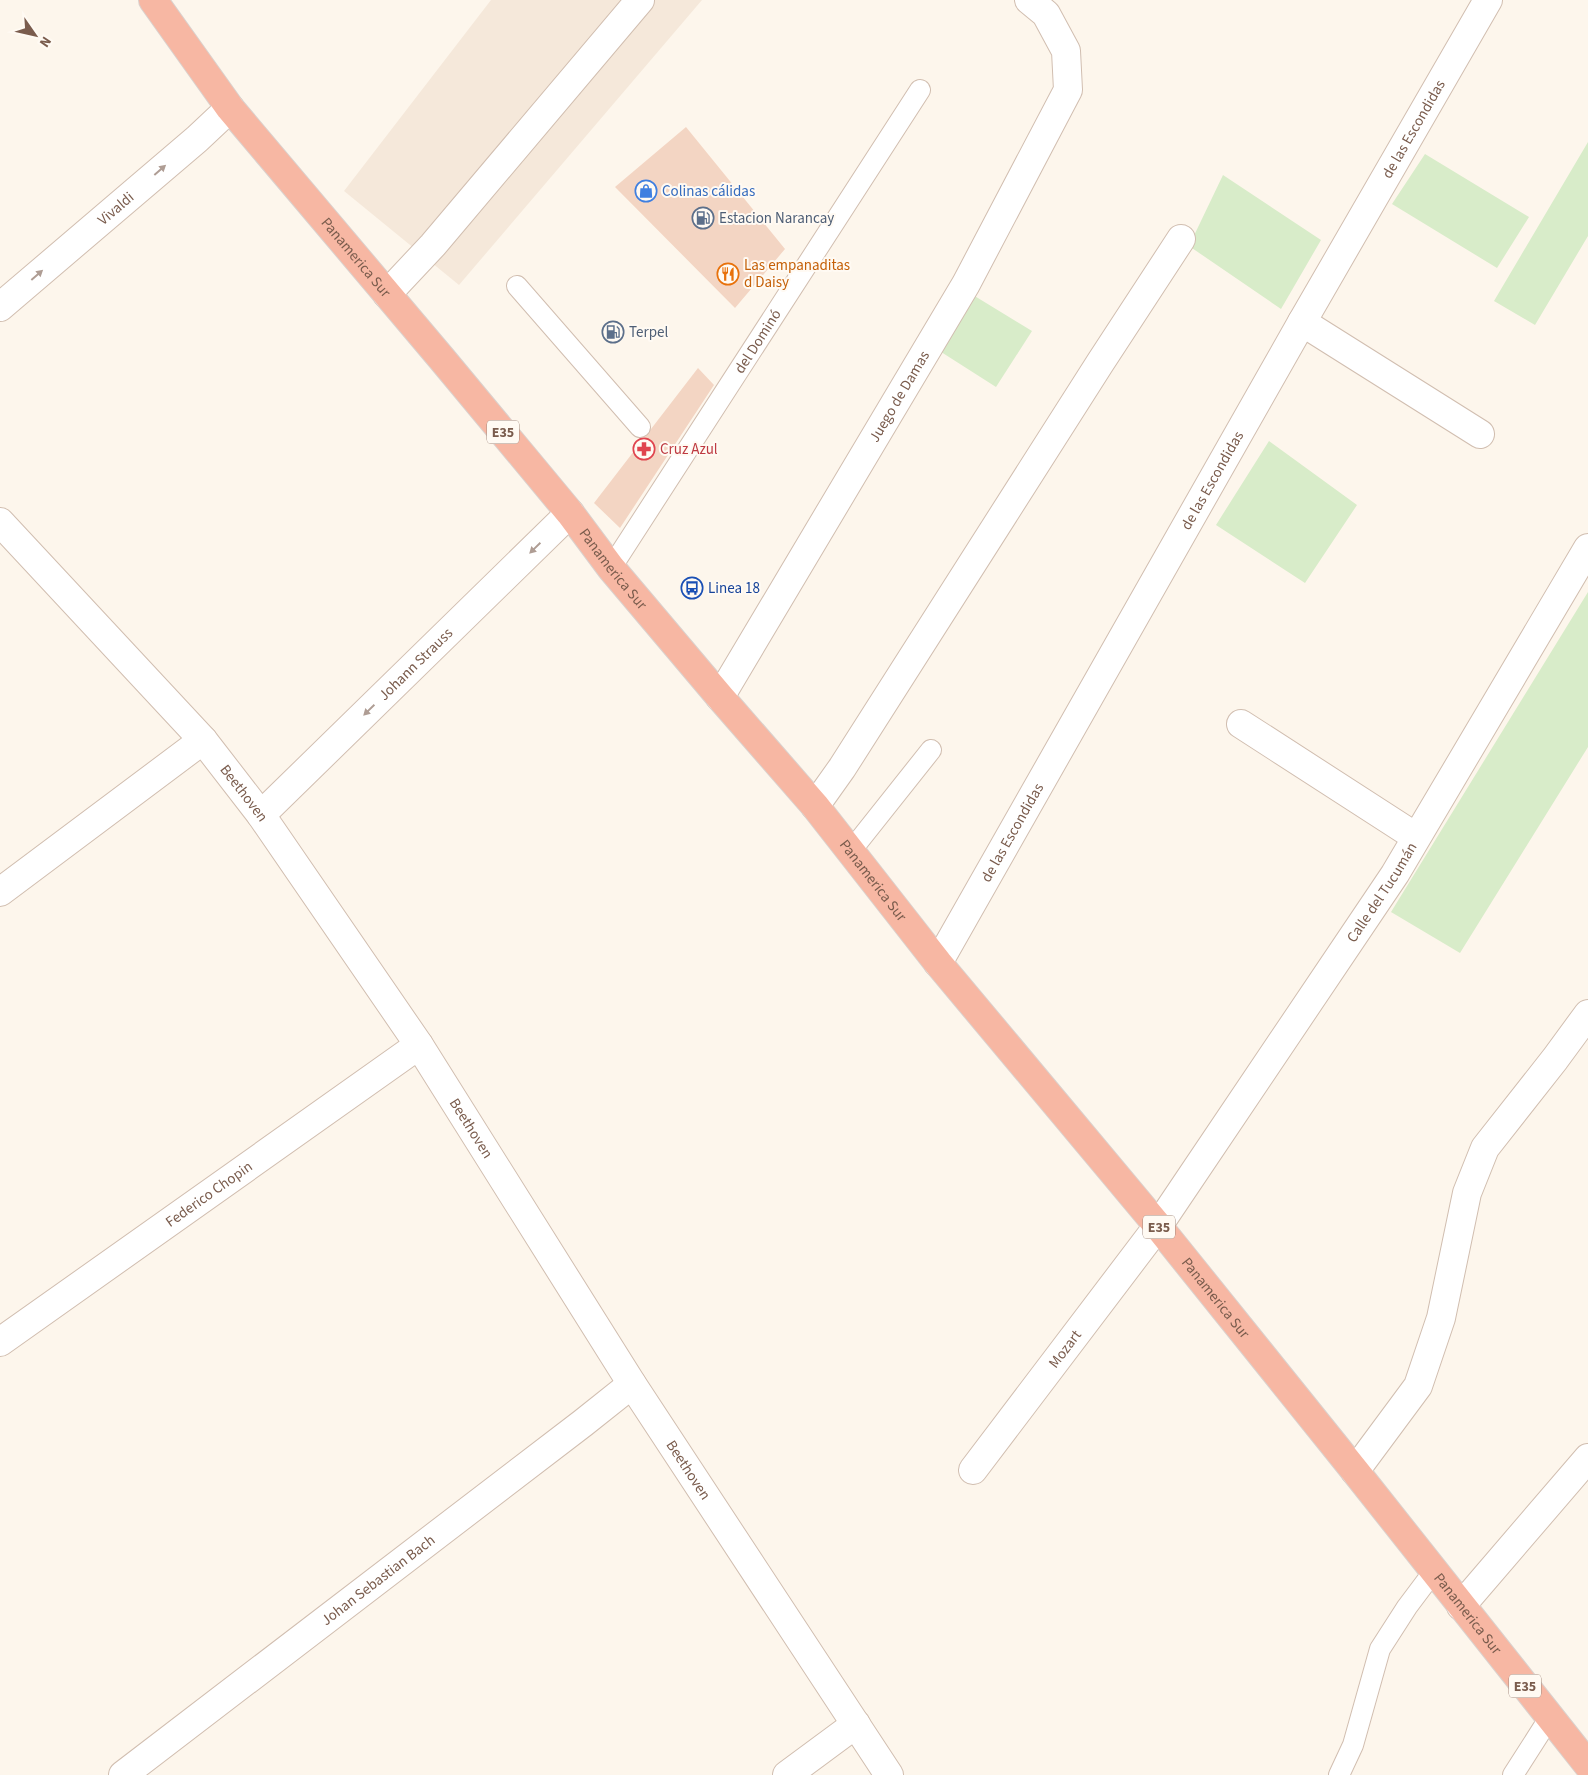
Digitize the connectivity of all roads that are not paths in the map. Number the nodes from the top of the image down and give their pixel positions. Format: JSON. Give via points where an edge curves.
{"nodes":[{"id":1,"x":640,"y":0,"type":"edge"},
{"id":2,"x":1029,"y":0,"type":"edge"},
{"id":3,"x":1488,"y":0,"type":"edge"},
{"id":4,"x":160,"y":3,"type":"edge"},
{"id":5,"x":920,"y":90,"type":"dead end"},
{"id":6,"x":230,"y":108,"type":"junction"},
{"id":7,"x":1181,"y":239,"type":"dead end"},
{"id":8,"x":517,"y":286,"type":"dead end"},
{"id":9,"x":387,"y":294,"type":"junction"},
{"id":10,"x":0,"y":307,"type":"edge"},
{"id":11,"x":1302,"y":322,"type":"junction"},
{"id":12,"x":640,"y":427,"type":"dead end"},
{"id":13,"x":1480,"y":434,"type":"dead end"},
{"id":14,"x":570,"y":514,"type":"junction"},
{"id":15,"x":0,"y":522,"type":"edge"},
{"id":16,"x":1588,"y":548,"type":"edge"},
{"id":17,"x":611,"y":568,"type":"junction"},
{"id":18,"x":720,"y":697,"type":"junction"},
{"id":19,"x":1241,"y":724,"type":"dead end"},
{"id":20,"x":203,"y":740,"type":"junction"},
{"id":21,"x":931,"y":750,"type":"dead end"},
{"id":22,"x":814,"y":806,"type":"junction"},
{"id":23,"x":261,"y":815,"type":"junction"},
{"id":24,"x":1416,"y":838,"type":"junction"},
{"id":25,"x":850,"y":852,"type":"junction"},
{"id":26,"x":0,"y":892,"type":"edge"},
{"id":27,"x":938,"y":963,"type":"junction"},
{"id":28,"x":1588,"y":1014,"type":"edge"},
{"id":29,"x":419,"y":1045,"type":"junction"},
{"id":30,"x":1158,"y":1226,"type":"junction"},
{"id":31,"x":0,"y":1342,"type":"edge"},
{"id":32,"x":632,"y":1384,"type":"junction"},
{"id":33,"x":1588,"y":1458,"type":"edge"},
{"id":34,"x":972,"y":1470,"type":"dead end"},
{"id":35,"x":1355,"y":1470,"type":"junction"},
{"id":36,"x":1434,"y":1571,"type":"junction"},
{"id":37,"x":1462,"y":1606,"type":"junction"},
{"id":38,"x":1550,"y":1718,"type":"junction"},
{"id":39,"x":856,"y":1724,"type":"junction"},
{"id":40,"x":1588,"y":1765,"type":"edge"},
{"id":41,"x":123,"y":1775,"type":"edge"},
{"id":42,"x":787,"y":1775,"type":"edge"},
{"id":43,"x":889,"y":1775,"type":"edge"},
{"id":44,"x":1339,"y":1775,"type":"edge"},
{"id":45,"x":1513,"y":1775,"type":"edge"}],
"edges":[{"from":1,"to":9,"type":"street","via":[[433,245]]},
{"from":2,"to":18,"type":"street","name":"Juego de Damas","via":[[1046,14],[1066,52],[1068,90],[966,284]]},
{"from":3,"to":11,"type":"street","name":"de las Escondidas"},
{"from":4,"to":6,"type":"highway","name":"Panamerica Sur","number":"E35"},
{"from":5,"to":17,"type":"lane","name":"del Dominó"},
{"from":6,"to":9,"type":"highway","name":"Panamerica Sur","number":"E35"},
{"from":10,"to":6,"type":"street","name":"Vivaldi","one_way":true},
{"from":7,"to":22,"type":"street","via":[[842,768]]},
{"from":8,"to":12,"type":"lane"},
{"from":9,"to":14,"type":"highway","name":"Panamerica Sur","number":"E35"},
{"from":11,"to":13,"type":"street"},
{"from":11,"to":27,"type":"street","name":"de las Escondidas"},
{"from":14,"to":17,"type":"highway","name":"Panamerica Sur","number":"E35"},
{"from":14,"to":23,"type":"street","name":"Johann Strauss","one_way":true},
{"from":15,"to":20,"type":"street","name":"Beethoven"},
{"from":16,"to":24,"type":"street","name":"Calle del Tucumán"},
{"from":17,"to":18,"type":"highway","name":"Panamerica Sur","number":"E35"},
{"from":18,"to":22,"type":"highway","name":"Panamerica Sur","number":"E35"},
{"from":19,"to":24,"type":"street"},
{"from":20,"to":23,"type":"street","name":"Beethoven"},
{"from":20,"to":26,"type":"street"},
{"from":21,"to":25,"type":"lane"},
{"from":22,"to":25,"type":"highway","name":"Panamerica Sur","number":"E35"},
{"from":23,"to":29,"type":"street","name":"Beethoven"},
{"from":24,"to":30,"type":"street","name":"Calle del Tucumán"},
{"from":25,"to":27,"type":"highway","name":"Panamerica Sur","number":"E35"},
{"from":27,"to":30,"type":"highway","name":"Panamerica Sur","number":"E35"},
{"from":28,"to":35,"type":"street","via":[[1485,1148],[1467,1192],[1441,1318],[1418,1386]]},
{"from":29,"to":31,"type":"street","name":"Federico Chopin"},
{"from":29,"to":32,"type":"street","name":"Beethoven"},
{"from":30,"to":34,"type":"street","name":"Mozart"},
{"from":30,"to":35,"type":"highway","name":"Panamerica Sur","number":"E35"},
{"from":32,"to":39,"type":"street","name":"Beethoven"},
{"from":32,"to":41,"type":"street","name":"Johan Sebastian Bach"},
{"from":33,"to":37,"type":"street"},
{"from":35,"to":36,"type":"highway","name":"Panamerica Sur","number":"E35"},
{"from":36,"to":37,"type":"highway","name":"Panamerica Sur","number":"E35"},
{"from":36,"to":44,"type":"lane","via":[[1380,1649],[1354,1745]]},
{"from":37,"to":38,"type":"highway","name":"Panamerica Sur","number":"E35"},
{"from":38,"to":40,"type":"highway","name":"Panamerica Sur","number":"E35"},
{"from":38,"to":45,"type":"lane"},
{"from":39,"to":42,"type":"street"},
{"from":39,"to":43,"type":"street","name":"Beethoven"}]}
